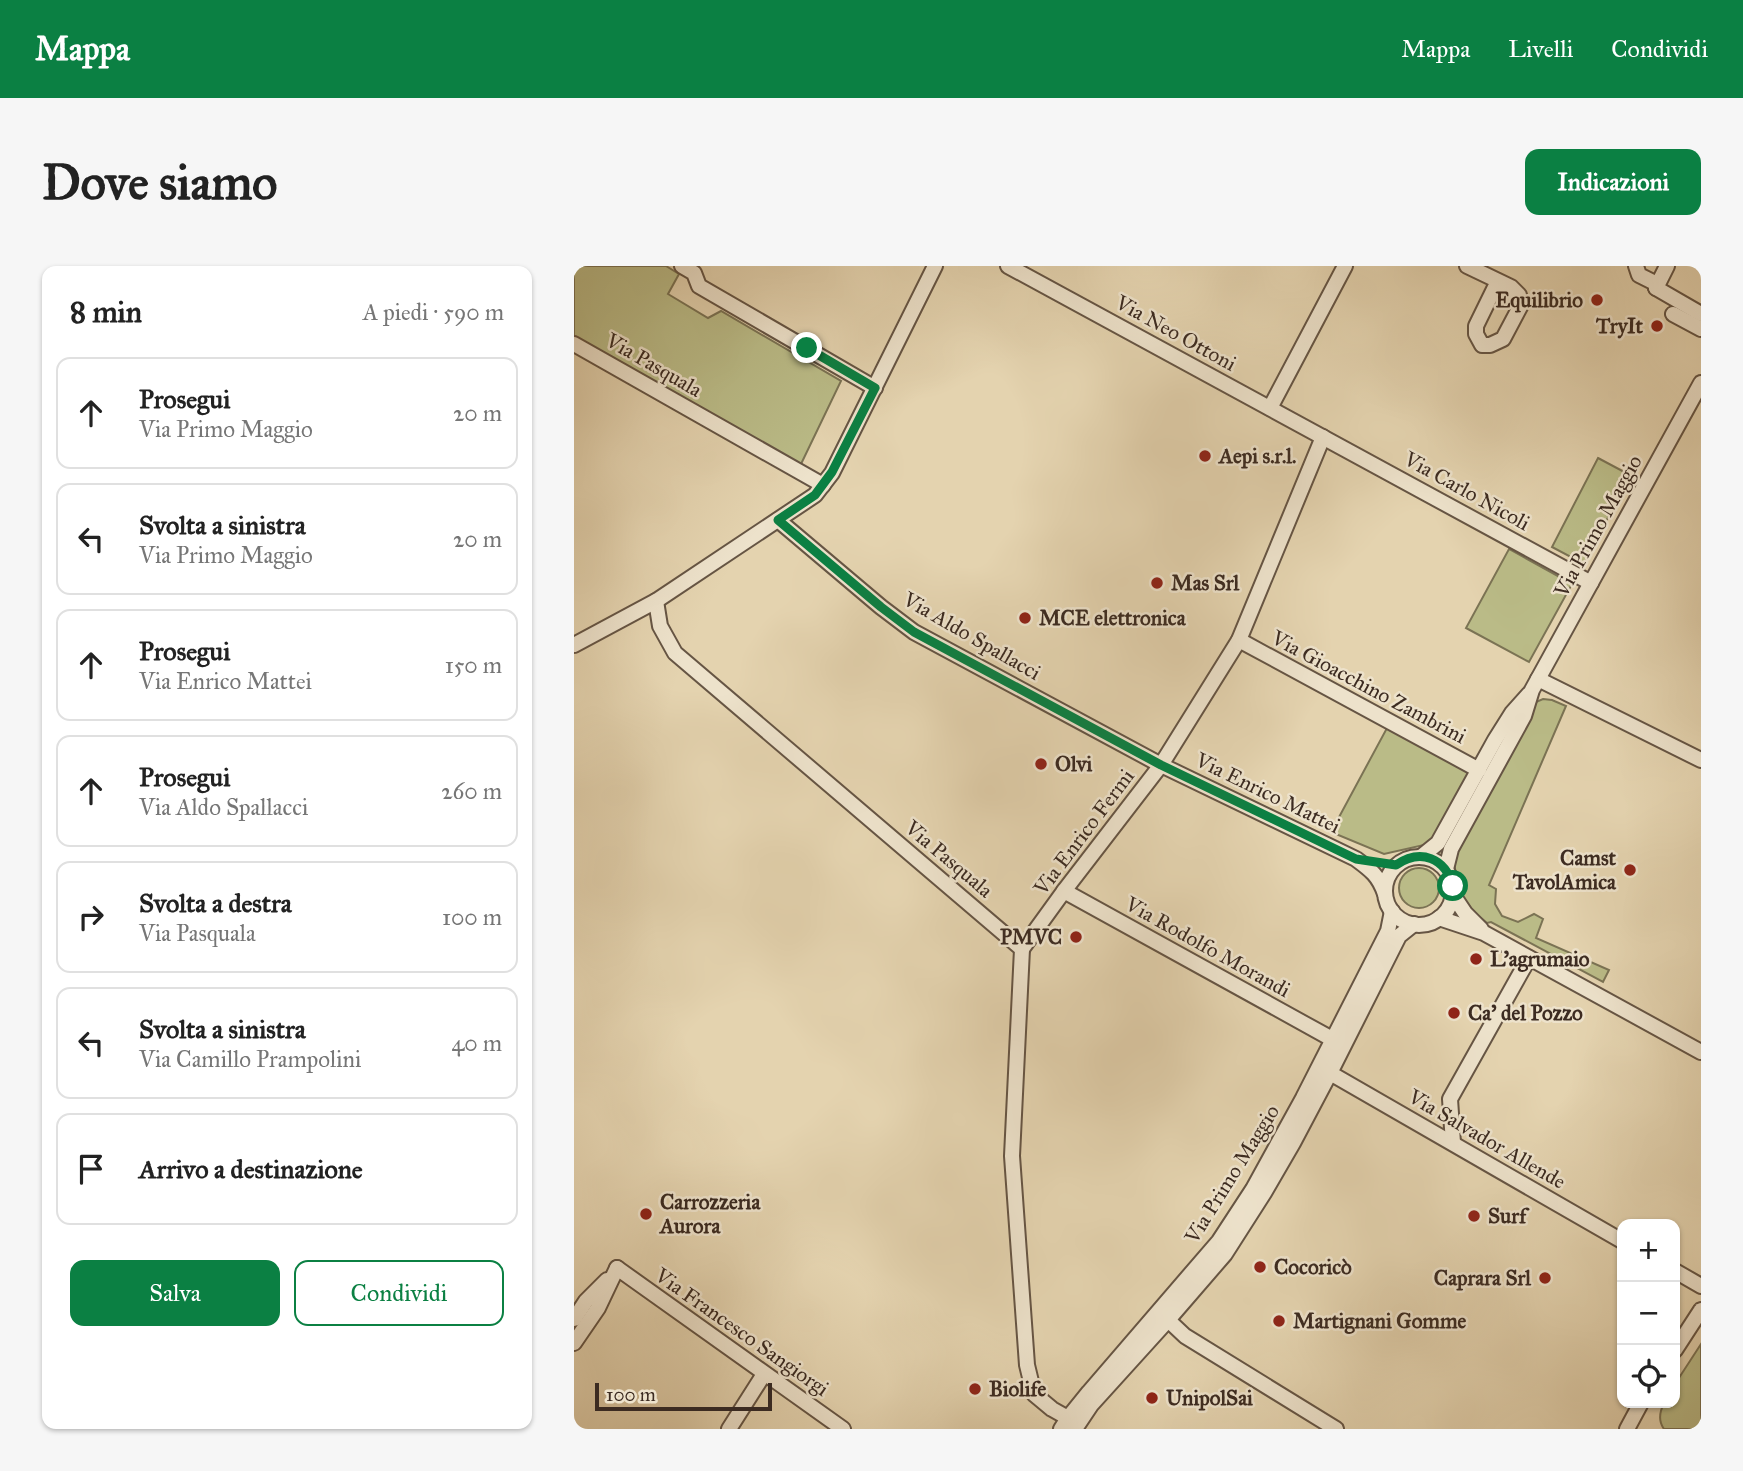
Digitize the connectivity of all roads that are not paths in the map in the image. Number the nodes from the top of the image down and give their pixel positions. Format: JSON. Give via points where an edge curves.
{"nodes":[{"id":1,"x":682,"y":266,"type":"edge"},
{"id":2,"x":934,"y":266,"type":"edge"},
{"id":3,"x":1008,"y":266,"type":"edge"},
{"id":4,"x":1345,"y":266,"type":"edge"},
{"id":5,"x":1467,"y":266,"type":"edge"},
{"id":6,"x":1667,"y":266,"type":"edge"},
{"id":7,"x":1639,"y":269,"type":"edge"},
{"id":8,"x":1498,"y":281,"type":"dead end"},
{"id":9,"x":1656,"y":288,"type":"junction"},
{"id":10,"x":1672,"y":314,"type":"dead end"},
{"id":11,"x":1701,"y":314,"type":"edge"},
{"id":12,"x":1701,"y":329,"type":"edge"},
{"id":13,"x":574,"y":344,"type":"edge"},
{"id":14,"x":1701,"y":383,"type":"edge"},
{"id":15,"x":875,"y":388,"type":"junction"},
{"id":16,"x":1270,"y":408,"type":"junction"},
{"id":17,"x":1323,"y":437,"type":"junction"},
{"id":18,"x":823,"y":485,"type":"junction"},
{"id":19,"x":778,"y":520,"type":"junction"},
{"id":20,"x":1591,"y":583,"type":"junction"},
{"id":21,"x":656,"y":601,"type":"junction"},
{"id":22,"x":1239,"y":640,"type":"junction"},
{"id":23,"x":574,"y":645,"type":"edge"},
{"id":24,"x":1535,"y":684,"type":"junction"},
{"id":25,"x":1701,"y":760,"type":"edge"},
{"id":26,"x":1161,"y":765,"type":"junction"},
{"id":27,"x":1479,"y":770,"type":"junction"},
{"id":28,"x":1422,"y":856,"type":"junction"},
{"id":29,"x":1356,"y":859,"type":"junction"},
{"id":30,"x":1396,"y":865,"type":"junction"},
{"id":31,"x":1446,"y":869,"type":"junction"},
{"id":32,"x":1064,"y":891,"type":"junction"},
{"id":33,"x":1385,"y":894,"type":"junction"},
{"id":34,"x":1454,"y":895,"type":"junction"},
{"id":35,"x":1392,"y":911,"type":"junction"},
{"id":36,"x":1439,"y":918,"type":"junction"},
{"id":37,"x":1414,"y":924,"type":"junction"},
{"id":38,"x":1484,"y":933,"type":"junction"},
{"id":39,"x":1023,"y":949,"type":"junction"},
{"id":40,"x":1530,"y":958,"type":"junction"},
{"id":41,"x":1332,"y":1040,"type":"junction"},
{"id":42,"x":1701,"y":1052,"type":"edge"},
{"id":43,"x":1330,"y":1073,"type":"junction"},
{"id":44,"x":1453,"y":1143,"type":"junction"},
{"id":45,"x":1617,"y":1238,"type":"edge"},
{"id":46,"x":617,"y":1269,"type":"junction"},
{"id":47,"x":1680,"y":1274,"type":"edge"},
{"id":48,"x":1701,"y":1286,"type":"edge"},
{"id":49,"x":1701,"y":1310,"type":"edge"},
{"id":50,"x":574,"y":1319,"type":"edge"},
{"id":51,"x":1168,"y":1320,"type":"junction"},
{"id":52,"x":574,"y":1343,"type":"edge"},
{"id":53,"x":1678,"y":1345,"type":"edge"},
{"id":54,"x":764,"y":1374,"type":"junction"},
{"id":55,"x":1639,"y":1408,"type":"edge"},
{"id":56,"x":1068,"y":1426,"type":"edge"},
{"id":57,"x":1634,"y":1426,"type":"edge"},
{"id":58,"x":729,"y":1429,"type":"edge"},
{"id":59,"x":843,"y":1429,"type":"edge"},
{"id":60,"x":1336,"y":1429,"type":"edge"}],
"edges":[{"from":1,"to":15,"type":"street","via":[[694,273],[699,286]]},
{"from":2,"to":15,"type":"street"},
{"from":3,"to":16,"type":"street","name":"Via Neo Ottoni"},
{"from":4,"to":16,"type":"street"},
{"from":5,"to":8,"type":"street"},
{"from":6,"to":9,"type":"street"},
{"from":7,"to":9,"type":"street"},
{"from":9,"to":11,"type":"street"},
{"from":10,"to":12,"type":"street"},
{"from":13,"to":18,"type":"street","name":"Via Pasquala"},
{"from":14,"to":20,"type":"street","name":"Via Primo Maggio"},
{"from":15,"to":18,"type":"street"},
{"from":16,"to":17,"type":"street","name":"Via Neo Ottoni"},
{"from":17,"to":20,"type":"street","name":"Via Carlo Nicoli"},
{"from":17,"to":22,"type":"street","name":"Via Enrico Fermi"},
{"from":18,"to":19,"type":"street"},
{"from":19,"to":21,"type":"street"},
{"from":19,"to":26,"type":"street","name":"Via Aldo Spallacci","via":[[914,632]]},
{"from":20,"to":24,"type":"street","name":"Via Primo Maggio"},
{"from":21,"to":23,"type":"street"},
{"from":21,"to":39,"type":"street","name":"Via Pasquala","via":[[660,626],[675,653]]},
{"from":22,"to":26,"type":"street","name":"Via Enrico Fermi"},
{"from":22,"to":27,"type":"street","name":"Via Gioacchino Zambrini"},
{"from":24,"to":25,"type":"street"},
{"from":24,"to":27,"type":"street","name":"Via Primo Maggio"},
{"from":24,"to":31,"type":"street","name":"Via Primo Maggio","via":[[1524,716],[1451,849]]},
{"from":26,"to":29,"type":"street","name":"Via Enrico Mattei"},
{"from":26,"to":32,"type":"street","name":"Via Enrico Fermi"},
{"from":27,"to":28,"type":"street","name":"Via Primo Maggio","via":[[1438,843]]},
{"from":28,"to":30,"type":"street","name":"Via Primo Maggio"},
{"from":28,"to":31,"type":"street"},
{"from":29,"to":30,"type":"street","name":"Via Enrico Mattei"},
{"from":29,"to":33,"type":"street","name":"Via Enrico Mattei","via":[[1381,882]]},
{"from":30,"to":33,"type":"street"},
{"from":31,"to":34,"type":"street"},
{"from":32,"to":39,"type":"street","name":"Via Enrico Fermi"},
{"from":32,"to":41,"type":"street","name":"Via Rodolfo Morandi"},
{"from":33,"to":35,"type":"street"},
{"from":34,"to":36,"type":"street"},
{"from":34,"to":38,"type":"street"},
{"from":35,"to":37,"type":"street"},
{"from":35,"to":41,"type":"street","name":"Via Primo Maggio","via":[[1388,931]]},
{"from":36,"to":37,"type":"street"},
{"from":36,"to":38,"type":"street"},
{"from":37,"to":43,"type":"street","name":"Via Primo Maggio","via":[[1399,936]]},
{"from":38,"to":40,"type":"street"},
{"from":39,"to":56,"type":"street","via":[[1012,1156],[1027,1365],[1034,1394]]},
{"from":40,"to":42,"type":"street"},
{"from":40,"to":44,"type":"street","via":[[1450,1100]]},
{"from":41,"to":56,"type":"street","name":"Via Primo Maggio","via":[[1259,1178],[1219,1241]]},
{"from":43,"to":44,"type":"street","name":"Via Salvador Allende"},
{"from":43,"to":51,"type":"street","name":"Via Primo Maggio","via":[[1270,1184],[1225,1254]]},
{"from":44,"to":45,"type":"street","name":"Via Salvador Allende"},
{"from":46,"to":50,"type":"street"},
{"from":46,"to":52,"type":"street"},
{"from":46,"to":54,"type":"street","name":"Via Francesco Sangiorgi"},
{"from":47,"to":48,"type":"street"},
{"from":49,"to":53,"type":"street"},
{"from":51,"to":56,"type":"street","name":"Via Primo Maggio"},
{"from":51,"to":60,"type":"street","via":[[1185,1336]]},
{"from":54,"to":58,"type":"street"},
{"from":54,"to":59,"type":"street","name":"Via Francesco Sangiorgi"},
{"from":55,"to":57,"type":"street"}]}
